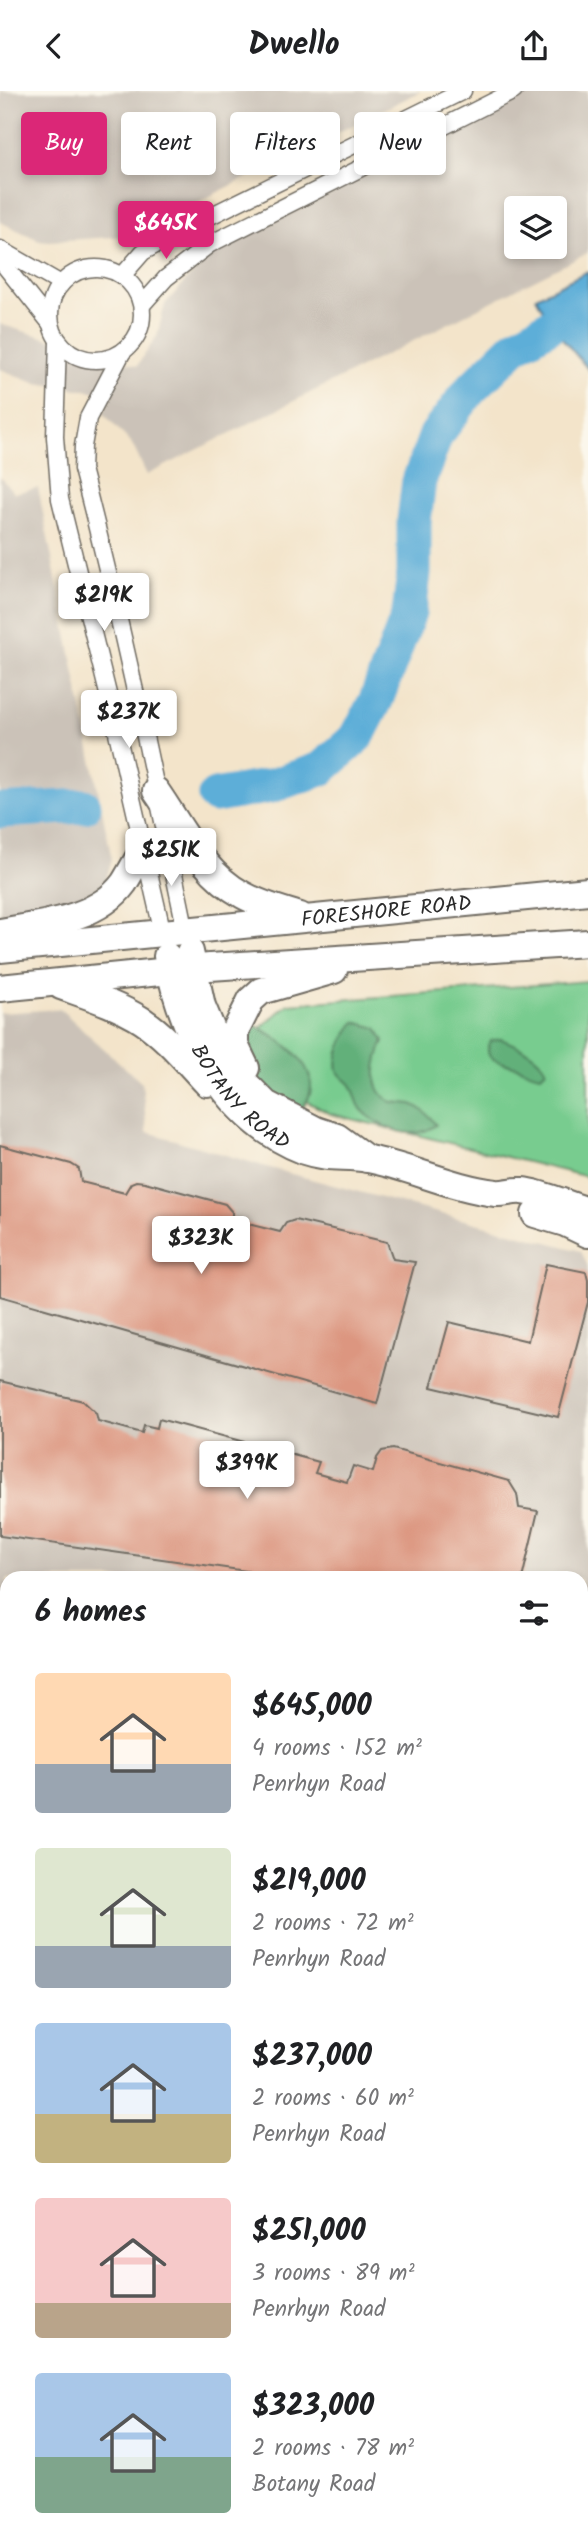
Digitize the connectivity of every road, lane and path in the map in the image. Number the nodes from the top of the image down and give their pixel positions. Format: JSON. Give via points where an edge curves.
{"nodes":[{"id":1,"x":463,"y":91,"type":"edge"},
{"id":2,"x":514,"y":91,"type":"edge"},
{"id":3,"x":0,"y":249,"type":"edge"},
{"id":4,"x":0,"y":260,"type":"edge"},
{"id":5,"x":122,"y":276,"type":"junction"},
{"id":6,"x":61,"y":284,"type":"junction"},
{"id":7,"x":142,"y":305,"type":"junction"},
{"id":8,"x":51,"y":324,"type":"junction"},
{"id":9,"x":58,"y":341,"type":"junction"},
{"id":10,"x":122,"y":353,"type":"junction"},
{"id":11,"x":156,"y":791,"type":"junction"},
{"id":12,"x":143,"y":850,"type":"junction"},
{"id":13,"x":588,"y":891,"type":"edge"},
{"id":14,"x":308,"y":919,"type":"junction"},
{"id":15,"x":0,"y":932,"type":"edge"},
{"id":16,"x":174,"y":933,"type":"junction"},
{"id":17,"x":588,"y":943,"type":"edge"},
{"id":18,"x":0,"y":949,"type":"edge"},
{"id":19,"x":389,"y":955,"type":"junction"},
{"id":20,"x":181,"y":970,"type":"junction"},
{"id":21,"x":53,"y":983,"type":"junction"},
{"id":22,"x":0,"y":988,"type":"edge"},
{"id":23,"x":237,"y":1106,"type":"junction"},
{"id":24,"x":300,"y":1121,"type":"junction"},
{"id":25,"x":367,"y":1159,"type":"junction"},
{"id":26,"x":497,"y":1194,"type":"junction"},
{"id":27,"x":588,"y":1211,"type":"edge"},
{"id":28,"x":588,"y":1234,"type":"edge"}],
"edges":[{"from":1,"to":5,"type":"street","via":[[192,225],[143,252]]},
{"from":2,"to":7,"type":"street","via":[[210,244],[166,278]]},
{"from":3,"to":6,"type":"street"},
{"from":4,"to":8,"type":"street"},
{"from":5,"to":6,"type":"street","via":[[87,269]]},
{"from":5,"to":7,"type":"street","via":[[135,288]]},
{"from":6,"to":8,"type":"street","via":[[51,303]]},
{"from":7,"to":10,"type":"street","via":[[139,331]]},
{"from":8,"to":9,"type":"street"},
{"from":9,"to":10,"type":"street","via":[[88,360],[106,360]]},
{"from":9,"to":12,"type":"street","via":[[55,437],[60,499]]},
{"from":10,"to":11,"type":"street","via":[[88,418],[82,469],[143,717]]},
{"from":11,"to":14,"type":"main road","via":[[202,860],[230,887]]},
{"from":11,"to":16,"type":"street"},
{"from":12,"to":15,"type":"main road","via":[[123,884],[97,908]]},
{"from":12,"to":16,"type":"street"},
{"from":13,"to":14,"type":"main road","name":"FORESHORE ROAD"},
{"from":14,"to":16,"type":"main road","name":"FORESHORE ROAD"},
{"from":16,"to":18,"type":"main road"},
{"from":16,"to":20,"type":"main road","name":"BOTANY ROAD"},
{"from":17,"to":19,"type":"main road","name":"FORESHORE ROAD"},
{"from":19,"to":20,"type":"main road","name":"FORESHORE ROAD"},
{"from":19,"to":24,"type":"main road","via":[[261,991],[242,1015],[235,1032],[242,1062],[253,1079]]},
{"from":20,"to":21,"type":"main road"},
{"from":20,"to":23,"type":"main road","name":"BOTANY ROAD","via":[[180,1009],[202,1056]]},
{"from":20,"to":24,"type":"main road","name":"BOTANY ROAD","via":[[246,1084],[266,1104]]},
{"from":21,"to":22,"type":"main road"},
{"from":21,"to":23,"type":"main road","via":[[145,1023]]},
{"from":23,"to":25,"type":"main road","name":"BOTANY ROAD","via":[[260,1126],[306,1151]]},
{"from":24,"to":25,"type":"main road","name":"BOTANY ROAD","via":[[337,1137]]},
{"from":25,"to":26,"type":"main road","name":"BOTANY ROAD"},
{"from":26,"to":27,"type":"main road","name":"BOTANY ROAD","via":[[521,1191]]},
{"from":26,"to":28,"type":"main road","name":"BOTANY ROAD","via":[[517,1209]]}]}
